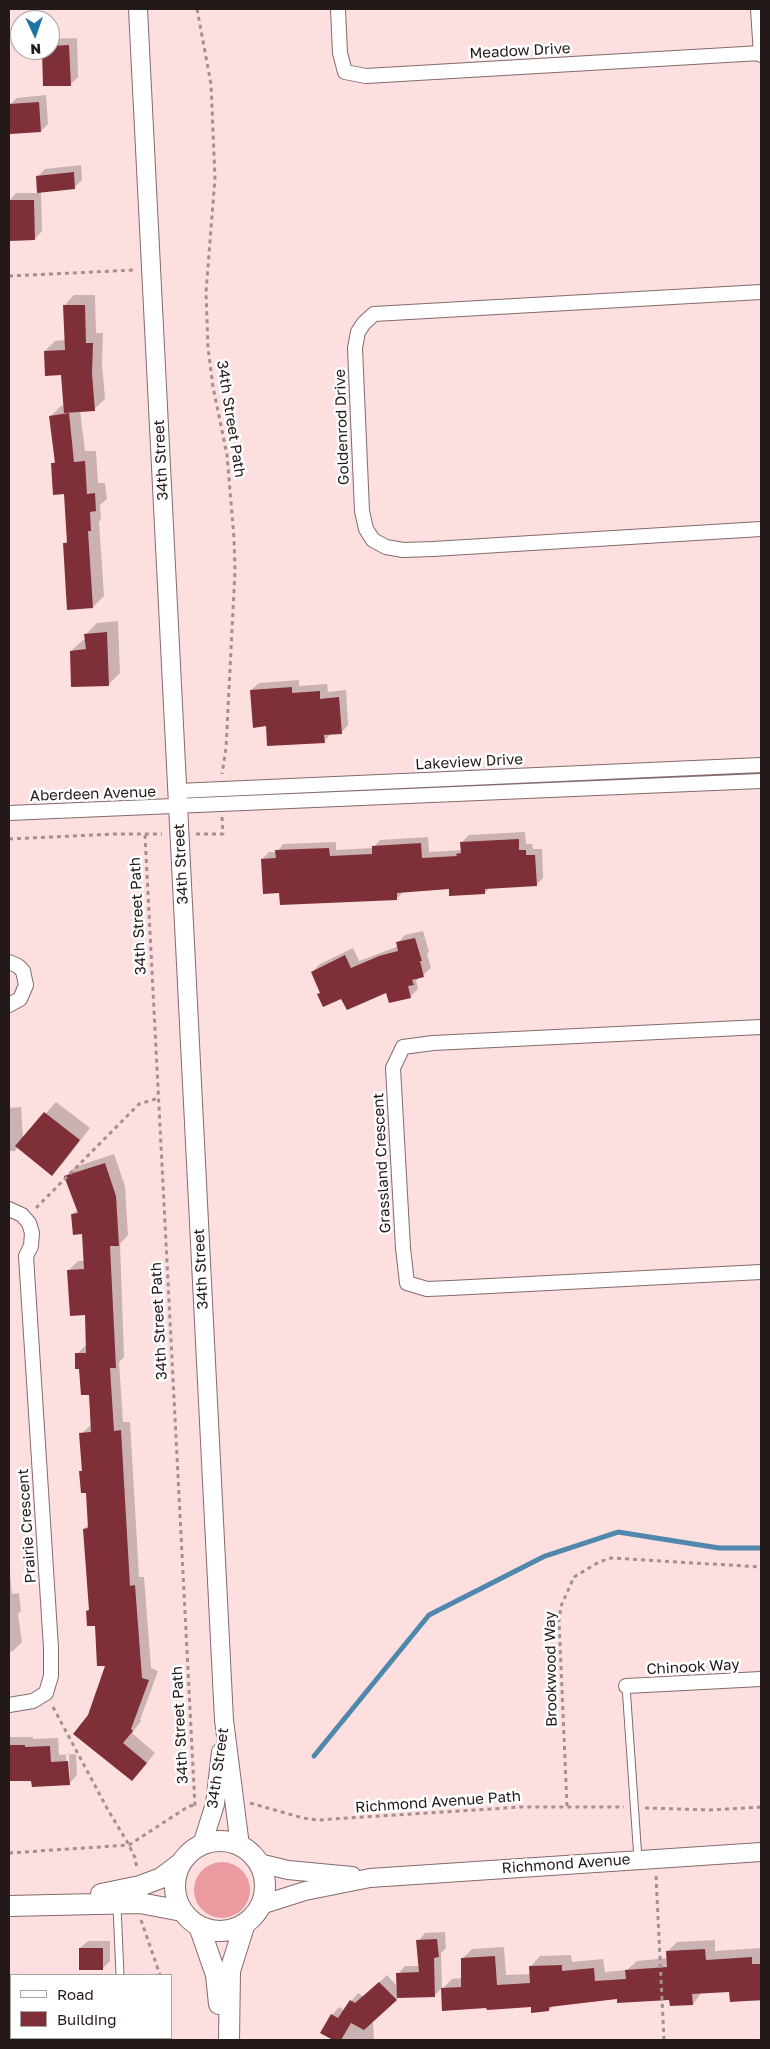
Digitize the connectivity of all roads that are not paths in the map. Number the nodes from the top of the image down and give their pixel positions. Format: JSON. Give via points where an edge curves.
{"nodes":[{"id":1,"x":138,"y":9,"type":"edge"},
{"id":2,"x":338,"y":9,"type":"edge"},
{"id":3,"x":758,"y":9,"type":"edge"},
{"id":4,"x":761,"y":54,"type":"edge"},
{"id":5,"x":761,"y":292,"type":"edge"},
{"id":6,"x":761,"y":530,"type":"edge"},
{"id":7,"x":761,"y":764,"type":"edge"},
{"id":8,"x":761,"y":781,"type":"edge"},
{"id":9,"x":178,"y":799,"type":"junction"},
{"id":10,"x":9,"y":814,"type":"edge"},
{"id":11,"x":9,"y":962,"type":"edge"},
{"id":12,"x":9,"y":1005,"type":"edge"},
{"id":13,"x":761,"y":1027,"type":"edge"},
{"id":14,"x":9,"y":1209,"type":"edge"},
{"id":15,"x":761,"y":1272,"type":"edge"},
{"id":16,"x":761,"y":1679,"type":"edge"},
{"id":17,"x":626,"y":1686,"type":"joint"},
{"id":18,"x":9,"y":1705,"type":"edge"},
{"id":19,"x":224,"y":1720,"type":"junction"},
{"id":20,"x":202,"y":1845,"type":"junction"},
{"id":21,"x":240,"y":1846,"type":"junction"},
{"id":22,"x":761,"y":1852,"type":"edge"},
{"id":23,"x":646,"y":1858,"type":"junction"},
{"id":24,"x":181,"y":1863,"type":"junction"},
{"id":25,"x":258,"y":1863,"type":"junction"},
{"id":26,"x":370,"y":1878,"type":"junction"},
{"id":27,"x":117,"y":1903,"type":"junction"},
{"id":28,"x":33,"y":1905,"type":"junction"},
{"id":29,"x":261,"y":1905,"type":"junction"},
{"id":30,"x":9,"y":1906,"type":"edge"},
{"id":31,"x":182,"y":1911,"type":"junction"},
{"id":32,"x":245,"y":1923,"type":"junction"},
{"id":33,"x":200,"y":1926,"type":"junction"},
{"id":34,"x":120,"y":1974,"type":"edge"},
{"id":35,"x":224,"y":2040,"type":"edge"},
{"id":36,"x":229,"y":2040,"type":"edge"}],
"edges":[{"from":1,"to":9,"type":"street","name":"34th Street"},
{"from":2,"to":4,"type":"street","name":"Meadow Drive","via":[[340,53],[345,72],[366,76]]},
{"from":3,"to":4,"type":"street"},
{"from":5,"to":6,"type":"street","name":"Goldenrod Drive","via":[[374,314],[358,332],[355,348],[362,511],[366,529],[373,540],[386,547],[432,549]]},
{"from":7,"to":9,"type":"street","name":"Lakeview Drive","via":[[221,789]]},
{"from":8,"to":9,"type":"street","name":"Lakeview Drive","via":[[221,804]]},
{"from":9,"to":10,"type":"street","name":"Aberdeen Avenue"},
{"from":9,"to":19,"type":"street","name":"34th Street"},
{"from":11,"to":12,"type":"street","via":[[23,971],[26,985],[20,999]]},
{"from":13,"to":15,"type":"street","name":"Grassland Crescent","via":[[433,1043],[402,1047],[393,1068],[402,1248],[407,1283],[426,1289]]},
{"from":14,"to":18,"type":"street","name":"Prairie Crescent","via":[[22,1215],[32,1233],[26,1256],[51,1648],[51,1676],[46,1693],[33,1701]]},
{"from":16,"to":17,"type":"street","name":"Chinook Way"},
{"from":17,"to":23,"type":"lane","via":[[635,1808]]},
{"from":19,"to":20,"type":"street","name":"34th Street","via":[[216,1804]]},
{"from":19,"to":21,"type":"street","name":"34th Street"},
{"from":20,"to":21,"type":"main road","via":[[214,1841]]},
{"from":20,"to":24,"type":"main road"},
{"from":21,"to":25,"type":"main road"},
{"from":22,"to":23,"type":"street","name":"Richmond Avenue"},
{"from":23,"to":26,"type":"street","name":"Richmond Avenue"},
{"from":24,"to":28,"type":"main road","via":[[161,1878],[140,1886]]},
{"from":24,"to":31,"type":"main road","via":[[175,1887]]},
{"from":25,"to":26,"type":"street","name":"Richmond Avenue","via":[[288,1870]]},
{"from":25,"to":29,"type":"main road","via":[[264,1876],[265,1891]]},
{"from":26,"to":29,"type":"street","name":"Richmond Avenue","via":[[305,1891]]},
{"from":27,"to":28,"type":"main road"},
{"from":27,"to":31,"type":"main road","via":[[140,1903]]},
{"from":27,"to":34,"type":"lane"},
{"from":28,"to":30,"type":"main road"},
{"from":29,"to":32,"type":"main road"},
{"from":31,"to":33,"type":"main road"},
{"from":32,"to":33,"type":"main road","via":[[223,1931]]},
{"from":32,"to":36,"type":"main road","via":[[230,1971]]},
{"from":33,"to":35,"type":"main road","via":[[216,1975]]}]}
